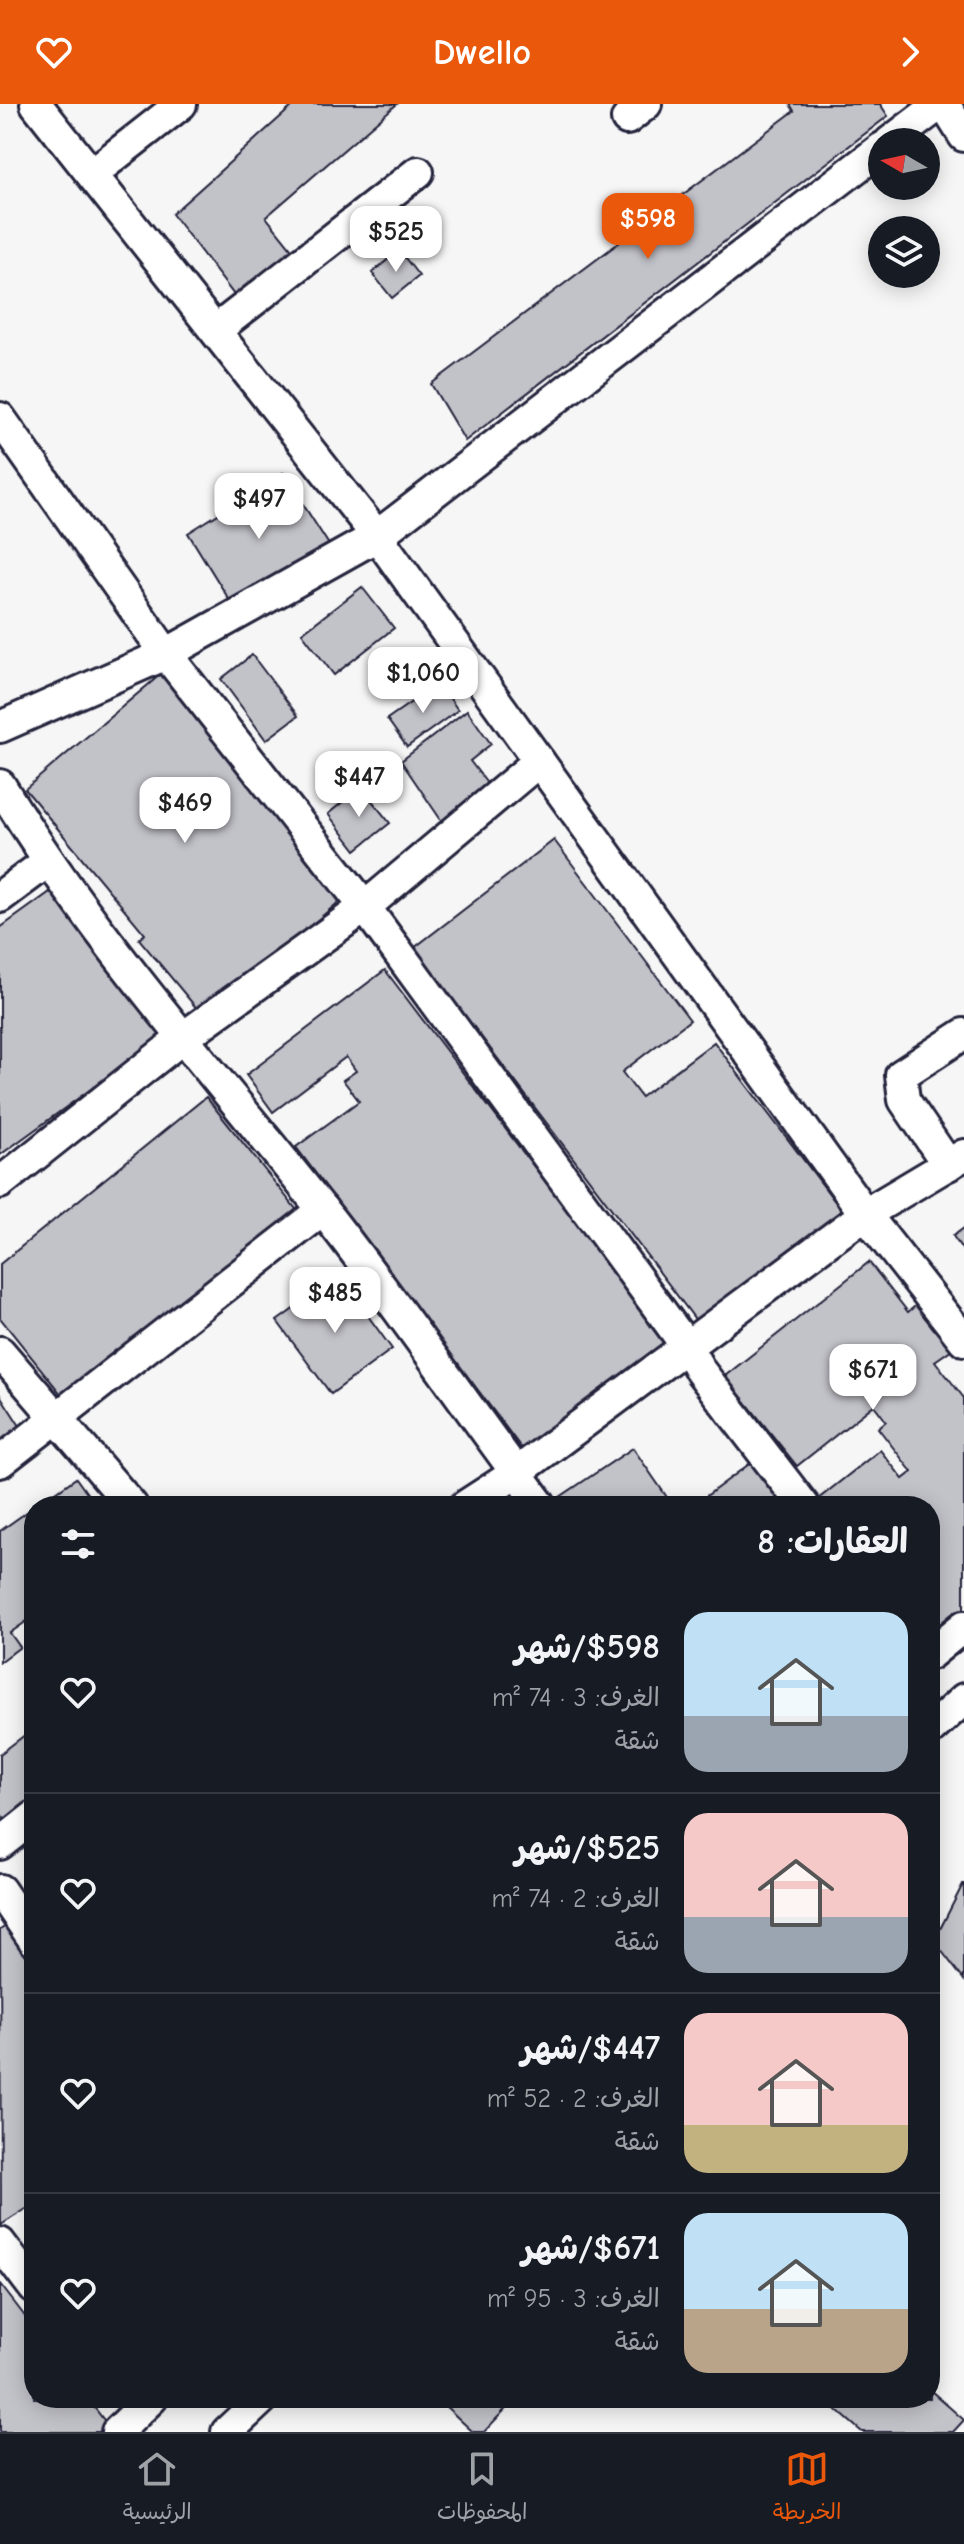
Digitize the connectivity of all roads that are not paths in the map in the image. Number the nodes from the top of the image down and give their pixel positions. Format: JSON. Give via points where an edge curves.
{"nodes":[{"id":1,"x":36,"y":104,"type":"edge"},
{"id":2,"x":181,"y":104,"type":"edge"},
{"id":3,"x":942,"y":104,"type":"edge"},
{"id":4,"x":909,"y":128,"type":"edge"},
{"id":5,"x":964,"y":136,"type":"edge"},
{"id":6,"x":868,"y":159,"type":"edge"},
{"id":7,"x":418,"y":172,"type":"dead end"},
{"id":8,"x":93,"y":173,"type":"junction"},
{"id":9,"x":216,"y":330,"type":"junction"},
{"id":10,"x":0,"y":418,"type":"edge"},
{"id":11,"x":377,"y":536,"type":"junction"},
{"id":12,"x":166,"y":654,"type":"junction"},
{"id":13,"x":0,"y":727,"type":"edge"},
{"id":14,"x":539,"y":761,"type":"junction"},
{"id":15,"x":0,"y":785,"type":"edge"},
{"id":16,"x":47,"y":862,"type":"junction"},
{"id":17,"x":0,"y":897,"type":"edge"},
{"id":18,"x":365,"y":907,"type":"junction"},
{"id":19,"x":964,"y":1034,"type":"edge"},
{"id":20,"x":181,"y":1039,"type":"junction"},
{"id":21,"x":956,"y":1160,"type":"edge"},
{"id":22,"x":0,"y":1183,"type":"edge"},
{"id":23,"x":323,"y":1210,"type":"junction"},
{"id":24,"x":865,"y":1214,"type":"junction"},
{"id":25,"x":964,"y":1340,"type":"edge"},
{"id":26,"x":687,"y":1347,"type":"junction"},
{"id":27,"x":0,"y":1352,"type":"edge"},
{"id":28,"x":55,"y":1418,"type":"junction"},
{"id":29,"x":0,"y":1462,"type":"edge"},
{"id":30,"x":516,"y":1473,"type":"junction"},
{"id":31,"x":123,"y":1496,"type":"edge"},
{"id":32,"x":480,"y":1496,"type":"edge"},
{"id":33,"x":533,"y":1496,"type":"edge"},
{"id":34,"x":796,"y":1496,"type":"edge"},
{"id":35,"x":964,"y":1626,"type":"edge"},
{"id":36,"x":940,"y":1646,"type":"edge"},
{"id":37,"x":964,"y":1699,"type":"edge"},
{"id":38,"x":940,"y":1721,"type":"edge"},
{"id":39,"x":24,"y":1825,"type":"edge"},
{"id":40,"x":0,"y":1844,"type":"edge"},
{"id":41,"x":0,"y":1890,"type":"edge"},
{"id":42,"x":24,"y":1925,"type":"edge"},
{"id":43,"x":0,"y":2243,"type":"edge"},
{"id":44,"x":24,"y":2275,"type":"edge"},
{"id":45,"x":252,"y":2408,"type":"edge"},
{"id":46,"x":227,"y":2432,"type":"edge"}],
"edges":[{"from":1,"to":8,"type":"street"},
{"from":2,"to":8,"type":"street"},
{"from":3,"to":4,"type":"street"},
{"from":3,"to":5,"type":"street"},
{"from":6,"to":11,"type":"street"},
{"from":7,"to":9,"type":"street"},
{"from":8,"to":9,"type":"street"},
{"from":9,"to":11,"type":"street"},
{"from":10,"to":12,"type":"street"},
{"from":11,"to":12,"type":"street"},
{"from":11,"to":14,"type":"street"},
{"from":12,"to":13,"type":"street"},
{"from":12,"to":18,"type":"street"},
{"from":14,"to":18,"type":"street"},
{"from":14,"to":24,"type":"street"},
{"from":15,"to":16,"type":"street"},
{"from":16,"to":17,"type":"street"},
{"from":16,"to":20,"type":"street"},
{"from":18,"to":20,"type":"street"},
{"from":18,"to":26,"type":"street"},
{"from":19,"to":21,"type":"street","via":[[901,1075],[904,1100]]},
{"from":20,"to":22,"type":"street"},
{"from":20,"to":23,"type":"street"},
{"from":21,"to":24,"type":"street"},
{"from":23,"to":28,"type":"street"},
{"from":23,"to":30,"type":"street"},
{"from":24,"to":25,"type":"street"},
{"from":24,"to":26,"type":"street"},
{"from":26,"to":30,"type":"street"},
{"from":26,"to":34,"type":"street"},
{"from":27,"to":28,"type":"street"},
{"from":28,"to":29,"type":"street"},
{"from":28,"to":31,"type":"street"},
{"from":30,"to":32,"type":"street"},
{"from":30,"to":33,"type":"street"},
{"from":35,"to":36,"type":"street"},
{"from":37,"to":38,"type":"street"},
{"from":39,"to":40,"type":"street"},
{"from":41,"to":42,"type":"street"},
{"from":43,"to":44,"type":"street"},
{"from":45,"to":46,"type":"street"}]}
